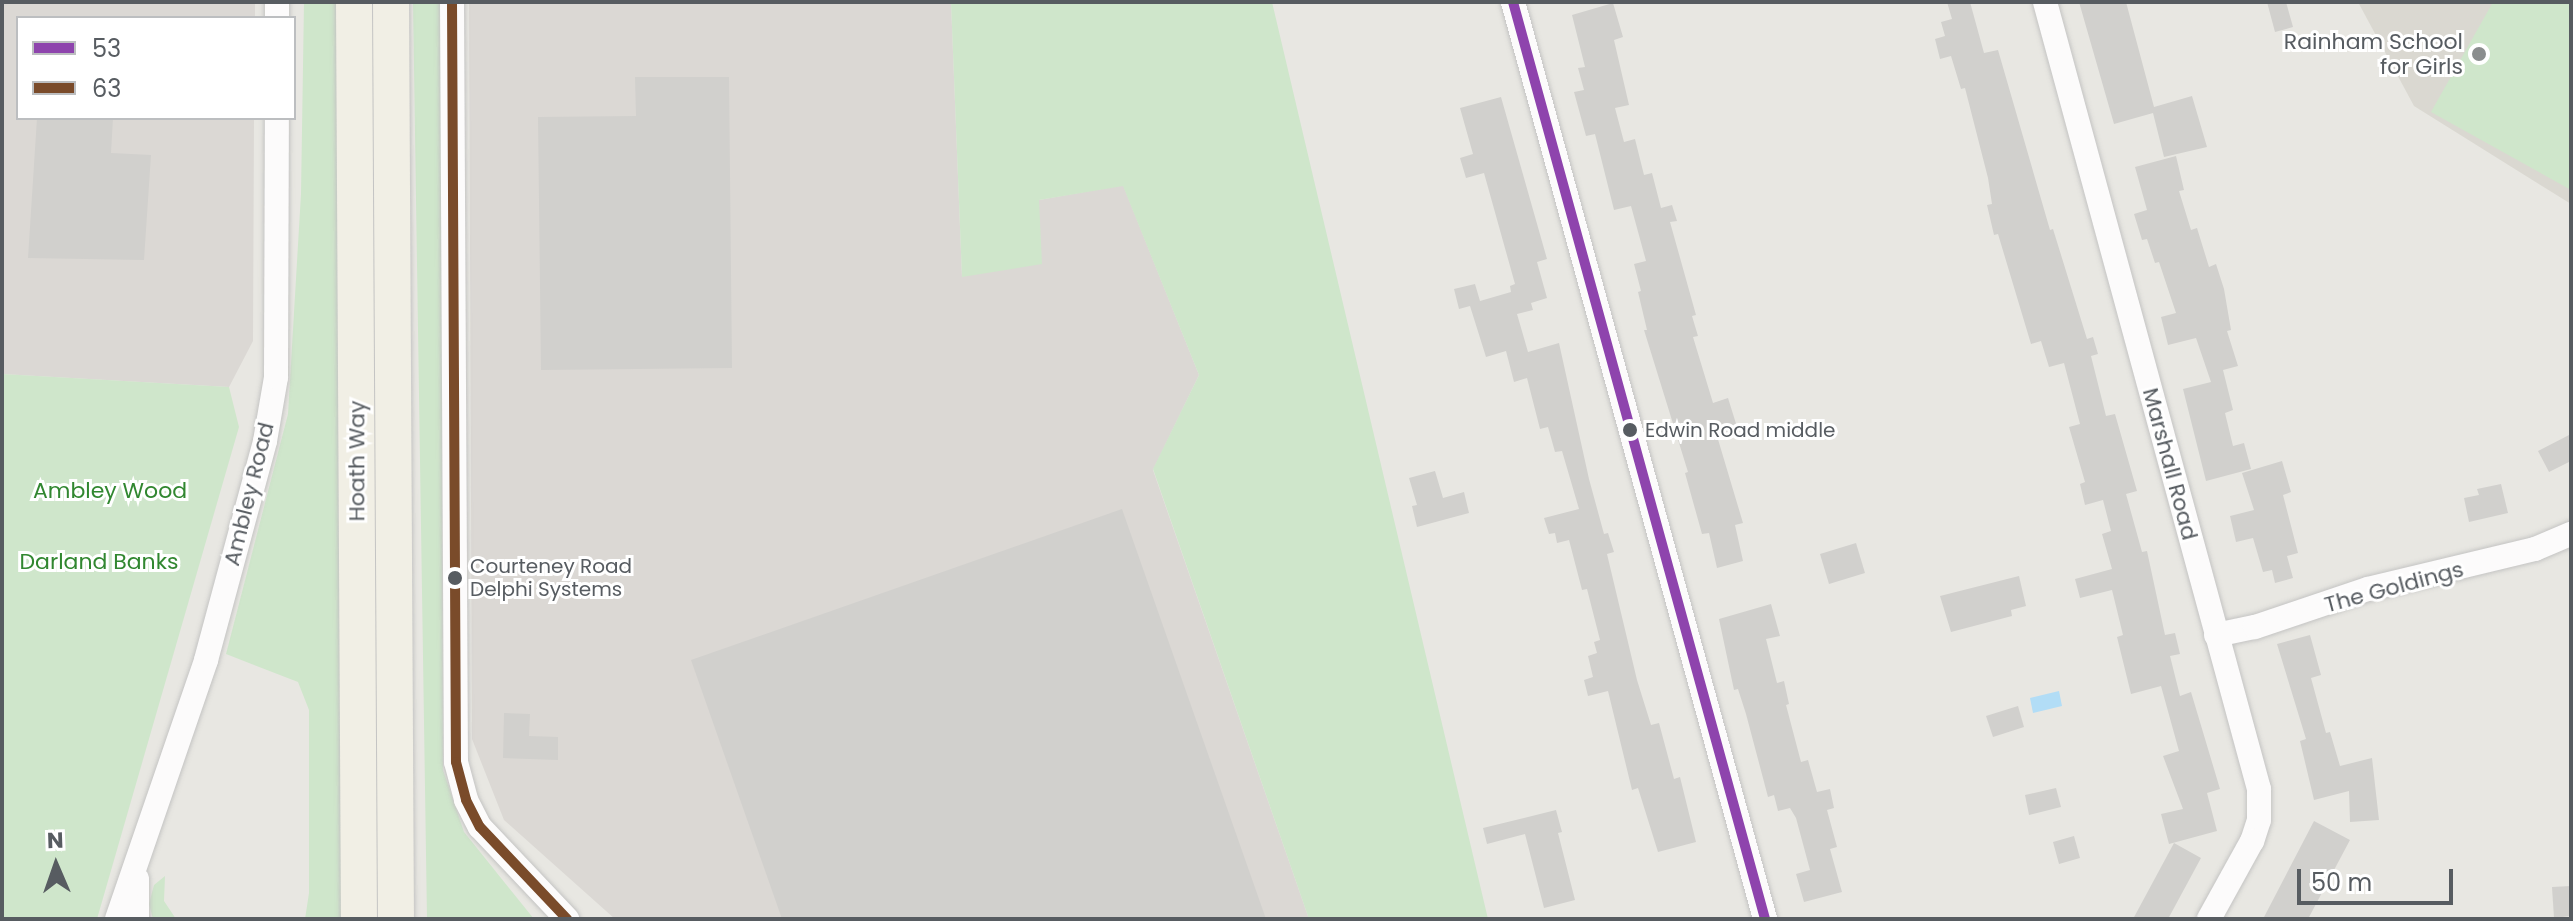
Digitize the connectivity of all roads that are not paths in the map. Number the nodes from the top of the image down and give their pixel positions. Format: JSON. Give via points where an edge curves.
{"nodes":[{"id":1,"x":354,"y":2,"type":"edge"},
{"id":2,"x":391,"y":2,"type":"edge"},
{"id":3,"x":452,"y":2,"type":"edge"},
{"id":4,"x":1513,"y":2,"type":"edge"},
{"id":5,"x":2045,"y":2,"type":"edge"},
{"id":6,"x":277,"y":120,"type":"edge"},
{"id":7,"x":2571,"y":534,"type":"edge"},
{"id":8,"x":2216,"y":635,"type":"junction"},
{"id":9,"x":137,"y":856,"type":"junction"},
{"id":10,"x":117,"y":919,"type":"edge"},
{"id":11,"x":137,"y":919,"type":"edge"},
{"id":12,"x":359,"y":919,"type":"edge"},
{"id":13,"x":396,"y":919,"type":"edge"},
{"id":14,"x":567,"y":919,"type":"edge"},
{"id":15,"x":1765,"y":919,"type":"edge"},
{"id":16,"x":2209,"y":919,"type":"edge"}],
"edges":[{"from":1,"to":12,"type":"main road","name":"Hoath Way"},
{"from":2,"to":13,"type":"main road","name":"Hoath Way"},
{"from":3,"to":14,"type":"street","via":[[456,762],[480,827]]},
{"from":4,"to":15,"type":"street"},
{"from":5,"to":8,"type":"street","name":"Marshall Road"},
{"from":6,"to":9,"type":"street","name":"Ambley Road","via":[[276,377],[265,441],[206,660]]},
{"from":7,"to":8,"type":"street","name":"The Goldings","via":[[2535,549],[2368,589]]},
{"from":8,"to":16,"type":"street","name":"Marshall Road","via":[[2251,752],[2260,805],[2252,841]]},
{"from":9,"to":10,"type":"street","name":"Ambley Road"},
{"from":9,"to":11,"type":"street"}]}
